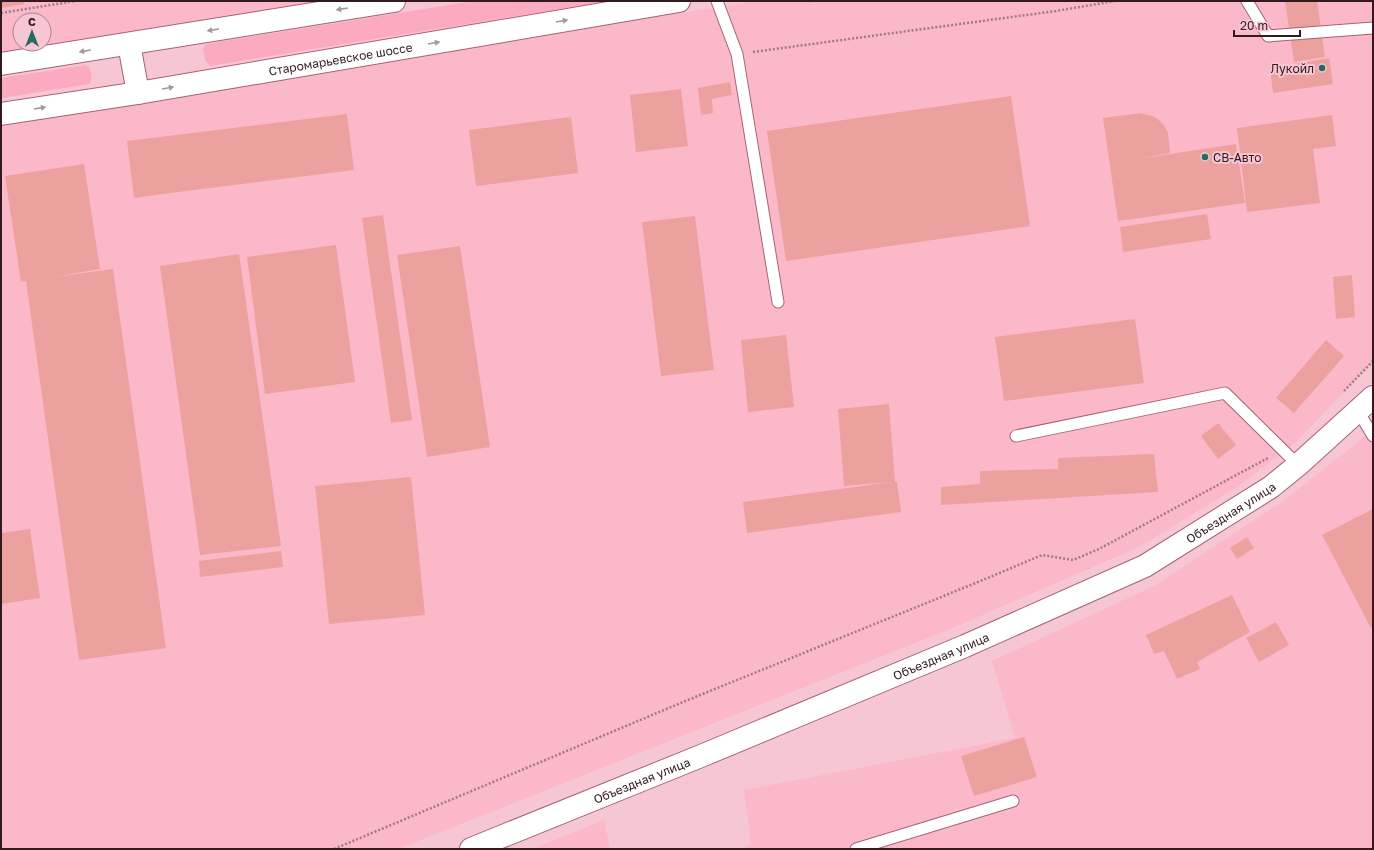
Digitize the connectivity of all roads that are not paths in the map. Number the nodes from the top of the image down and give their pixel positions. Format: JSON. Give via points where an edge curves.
{"nodes":[{"id":1,"x":394,"y":1,"type":"edge"},
{"id":2,"x":679,"y":1,"type":"edge"},
{"id":3,"x":717,"y":1,"type":"edge"},
{"id":4,"x":1247,"y":1,"type":"edge"},
{"id":5,"x":1373,"y":28,"type":"edge"},
{"id":6,"x":129,"y":44,"type":"junction"},
{"id":7,"x":1,"y":64,"type":"edge"},
{"id":8,"x":138,"y":93,"type":"junction"},
{"id":9,"x":1,"y":114,"type":"edge"},
{"id":10,"x":778,"y":302,"type":"dead end"},
{"id":11,"x":1366,"y":404,"type":"edge"},
{"id":12,"x":1016,"y":436,"type":"dead end"},
{"id":13,"x":1373,"y":436,"type":"edge"},
{"id":14,"x":1298,"y":465,"type":"junction"},
{"id":15,"x":1013,"y":801,"type":"dead end"},
{"id":16,"x":471,"y":849,"type":"edge"},
{"id":17,"x":856,"y":849,"type":"edge"}],
"edges":[{"from":1,"to":6,"type":"main road","one_way":true},
{"from":8,"to":2,"type":"main road","name":"Старомарьевское шоссе","one_way":true},
{"from":3,"to":10,"type":"lane","via":[[736,54]]},
{"from":4,"to":5,"type":"lane","via":[[1268,36]]},
{"from":6,"to":7,"type":"main road","one_way":true},
{"from":6,"to":8,"type":"main road"},
{"from":9,"to":8,"type":"main road","name":"Старомарьевское шоссе","one_way":true},
{"from":11,"to":13,"type":"lane"},
{"from":11,"to":14,"type":"main road","name":"Объездная улица"},
{"from":12,"to":14,"type":"lane","via":[[1225,393]]},
{"from":14,"to":16,"type":"main road","name":"Объездная улица","via":[[1271,487],[1145,566],[965,646]]},
{"from":15,"to":17,"type":"lane"}]}
